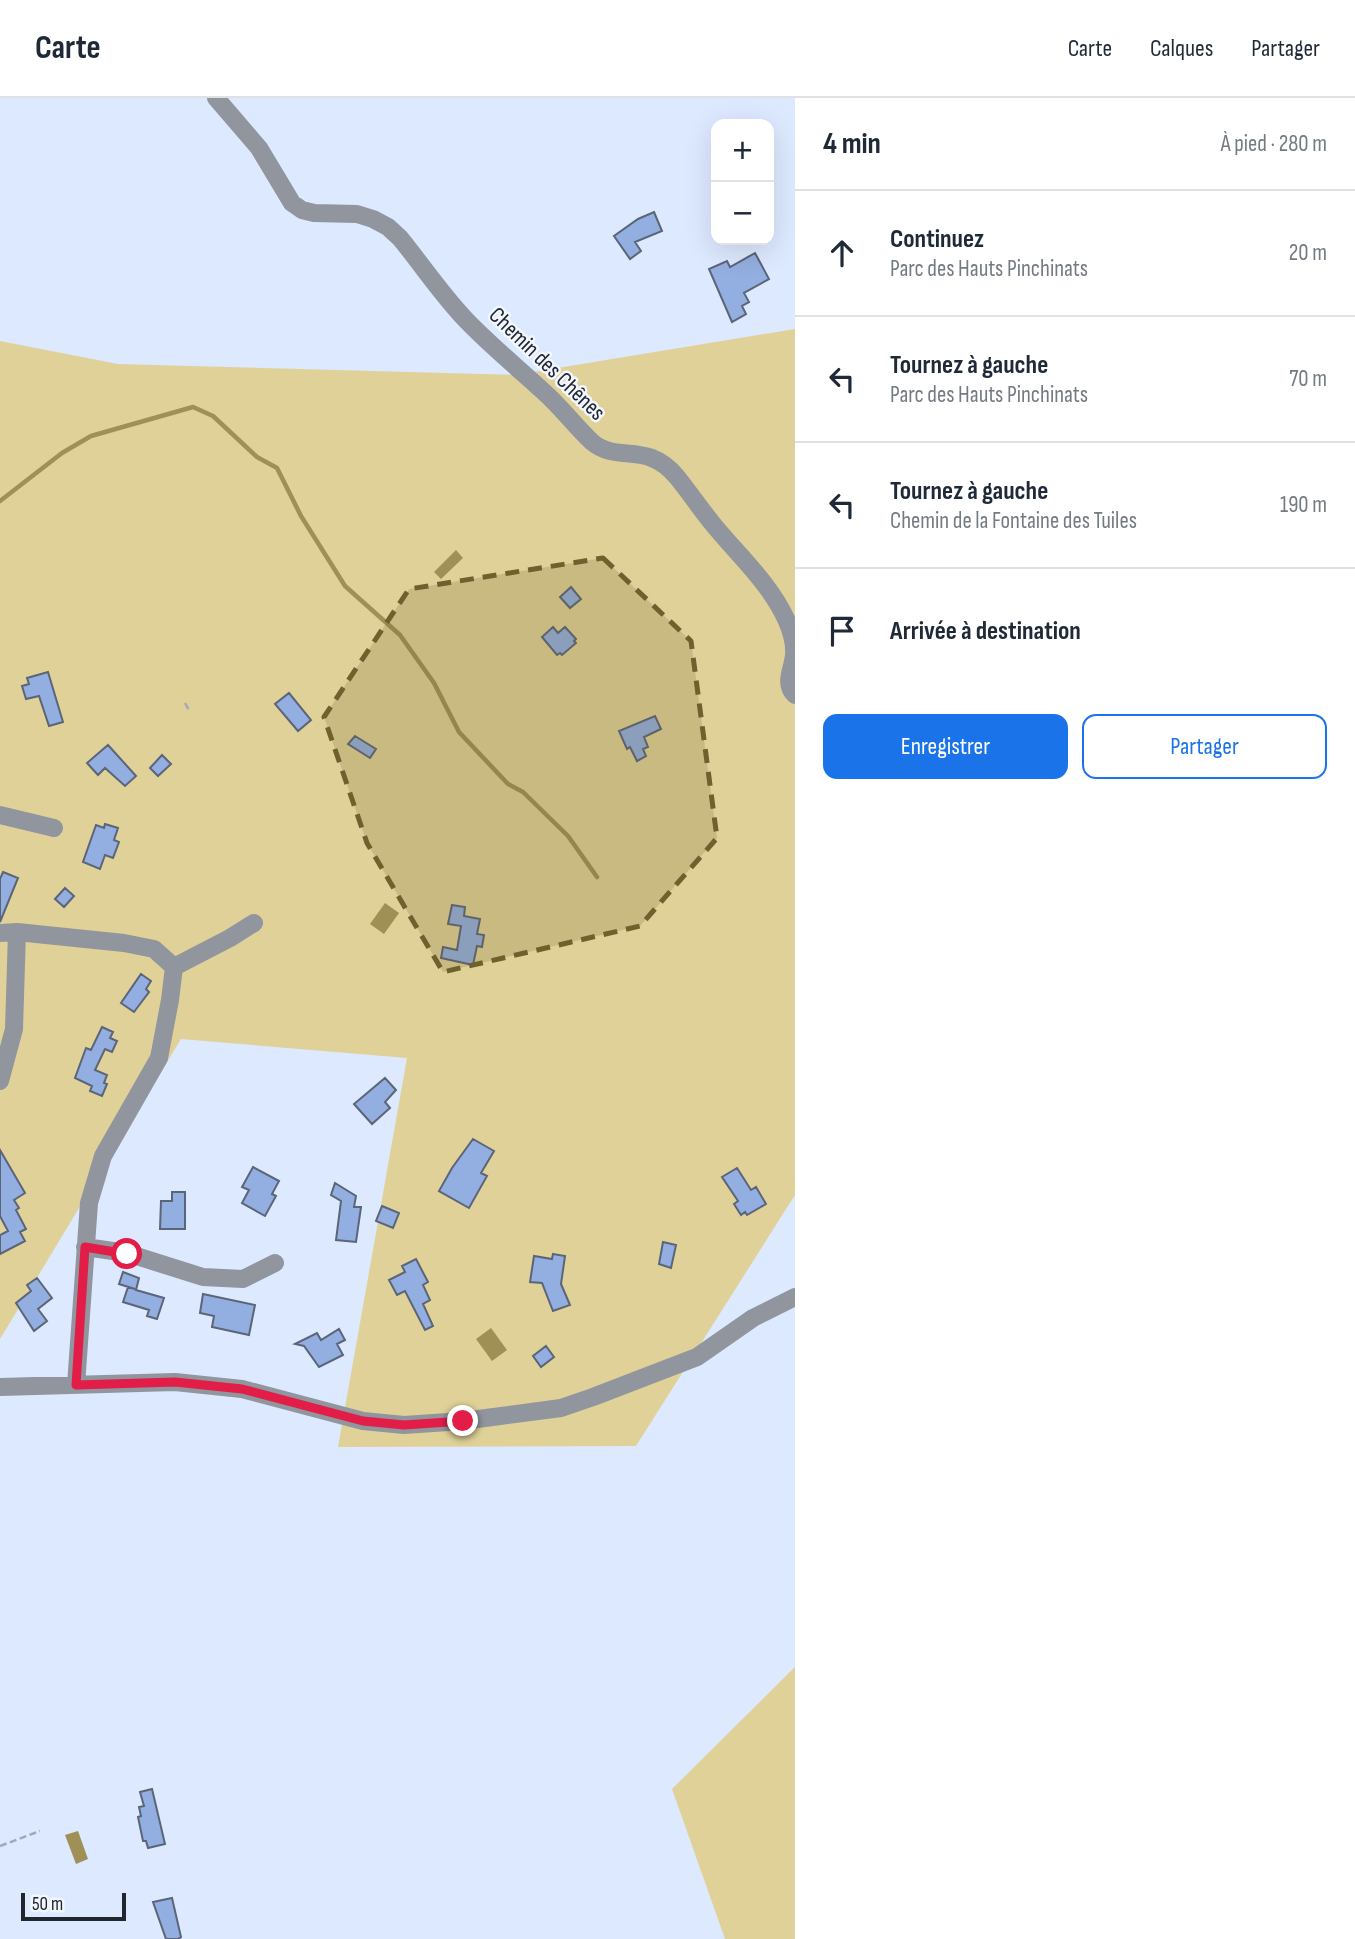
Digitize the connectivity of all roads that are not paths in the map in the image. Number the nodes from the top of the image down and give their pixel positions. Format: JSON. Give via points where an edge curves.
{"nodes":[{"id":1,"x":215,"y":98,"type":"edge"},
{"id":2,"x":795,"y":695,"type":"edge"},
{"id":3,"x":0,"y":815,"type":"edge"},
{"id":4,"x":54,"y":828,"type":"dead end"},
{"id":5,"x":254,"y":922,"type":"dead end"},
{"id":6,"x":9,"y":933,"type":"edge"},
{"id":7,"x":174,"y":967,"type":"junction"},
{"id":8,"x":0,"y":1081,"type":"edge"},
{"id":9,"x":85,"y":1247,"type":"junction"},
{"id":10,"x":275,"y":1263,"type":"dead end"},
{"id":11,"x":795,"y":1297,"type":"edge"},
{"id":12,"x":76,"y":1385,"type":"junction"},
{"id":13,"x":0,"y":1387,"type":"edge"}],
"edges":[{"from":1,"to":2,"type":"street","name":"Chemin des Chênes","via":[[259,148],[292,203],[314,213],[357,214],[388,227],[464,318],[593,442],[609,451],[648,455],[676,476],[782,610],[792,632],[795,652],[789,680]]},
{"from":3,"to":4,"type":"street"},
{"from":5,"to":7,"type":"street"},
{"from":6,"to":7,"type":"street","via":[[154,949]]},
{"from":6,"to":8,"type":"street","via":[[14,1030]]},
{"from":7,"to":9,"type":"street","via":[[159,1058],[103,1156],[89,1203]]},
{"from":9,"to":10,"type":"street","via":[[127,1254],[203,1277],[243,1279]]},
{"from":9,"to":12,"type":"street"},
{"from":11,"to":12,"type":"street","via":[[753,1318],[697,1357],[593,1397],[561,1408],[463,1421],[404,1425],[363,1421],[242,1389],[175,1382]]},
{"from":12,"to":13,"type":"street"}]}
